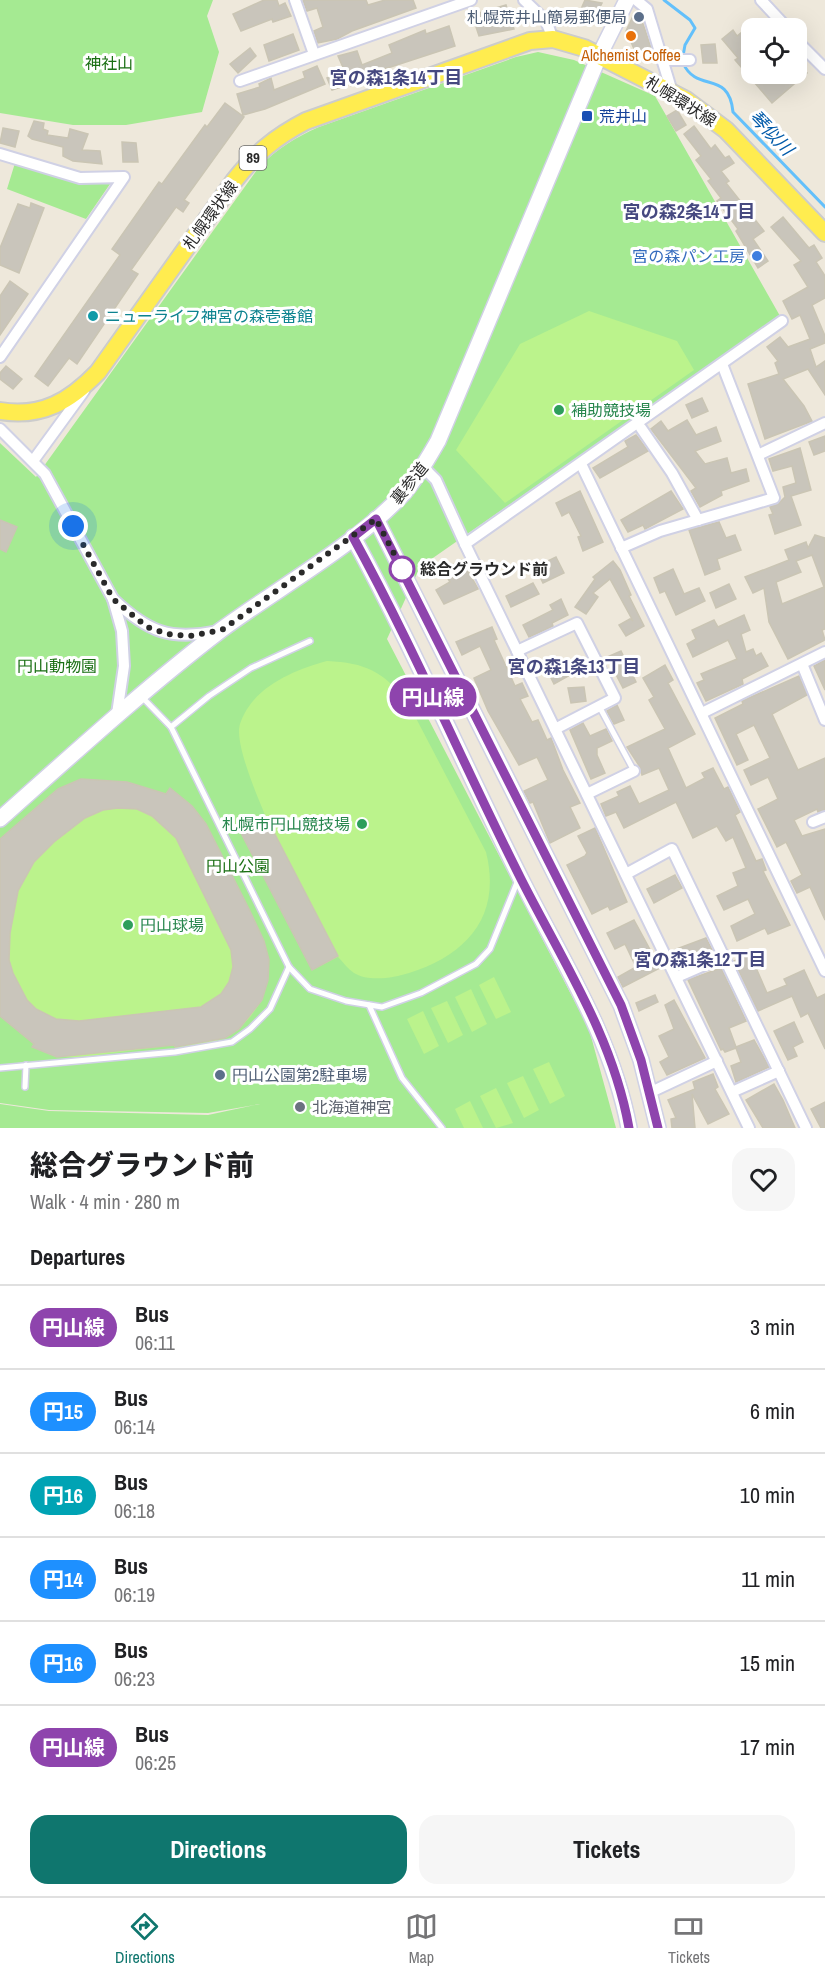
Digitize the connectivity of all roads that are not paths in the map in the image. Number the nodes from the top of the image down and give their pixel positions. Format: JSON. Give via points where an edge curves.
{"nodes":[{"id":1,"x":296,"y":0,"type":"edge"},
{"id":2,"x":471,"y":0,"type":"edge"},
{"id":3,"x":524,"y":0,"type":"edge"},
{"id":4,"x":627,"y":0,"type":"edge"},
{"id":5,"x":636,"y":0,"type":"edge"},
{"id":6,"x":761,"y":0,"type":"edge"},
{"id":7,"x":778,"y":18,"type":"edge"},
{"id":8,"x":553,"y":39,"type":"junction"},
{"id":9,"x":807,"y":51,"type":"edge"},
{"id":10,"x":314,"y":54,"type":"junction"},
{"id":11,"x":600,"y":54,"type":"junction"},
{"id":12,"x":667,"y":60,"type":"junction"},
{"id":13,"x":690,"y":60,"type":"dead end"},
{"id":14,"x":825,"y":69,"type":"edge"},
{"id":15,"x":240,"y":81,"type":"dead end"},
{"id":16,"x":672,"y":92,"type":"junction"},
{"id":17,"x":0,"y":154,"type":"edge"},
{"id":18,"x":825,"y":233,"type":"edge"},
{"id":19,"x":782,"y":321,"type":"dead end"},
{"id":20,"x":0,"y":357,"type":"edge"},
{"id":21,"x":722,"y":364,"type":"junction"},
{"id":22,"x":98,"y":372,"type":"junction"},
{"id":23,"x":0,"y":411,"type":"edge"},
{"id":24,"x":825,"y":423,"type":"edge"},
{"id":25,"x":641,"y":428,"type":"dead end"},
{"id":26,"x":0,"y":429,"type":"edge"},
{"id":27,"x":758,"y":455,"type":"junction"},
{"id":28,"x":33,"y":461,"type":"junction"},
{"id":29,"x":581,"y":464,"type":"junction"},
{"id":30,"x":424,"y":468,"type":"junction"},
{"id":31,"x":376,"y":519,"type":"junction"},
{"id":32,"x":698,"y":520,"type":"junction"},
{"id":33,"x":353,"y":537,"type":"junction"},
{"id":34,"x":465,"y":544,"type":"junction"},
{"id":35,"x":621,"y":548,"type":"junction"},
{"id":36,"x":113,"y":599,"type":"junction"},
{"id":37,"x":222,"y":630,"type":"junction"},
{"id":38,"x":310,"y":641,"type":"dead end"},
{"id":39,"x":517,"y":651,"type":"junction"},
{"id":40,"x":825,"y":652,"type":"edge"},
{"id":41,"x":802,"y":664,"type":"junction"},
{"id":42,"x":140,"y":695,"type":"junction"},
{"id":43,"x":599,"y":706,"type":"junction"},
{"id":44,"x":702,"y":713,"type":"junction"},
{"id":45,"x":117,"y":714,"type":"junction"},
{"id":46,"x":825,"y":720,"type":"edge"},
{"id":47,"x":171,"y":727,"type":"junction"},
{"id":48,"x":555,"y":729,"type":"junction"},
{"id":49,"x":634,"y":771,"type":"joint"},
{"id":50,"x":587,"y":794,"type":"junction"},
{"id":51,"x":825,"y":817,"type":"edge"},
{"id":52,"x":0,"y":819,"type":"edge"},
{"id":53,"x":813,"y":822,"type":"dead end"},
{"id":54,"x":626,"y":873,"type":"junction"},
{"id":55,"x":521,"y":878,"type":"junction"},
{"id":56,"x":725,"y":956,"type":"junction"},
{"id":57,"x":289,"y":967,"type":"junction"},
{"id":58,"x":825,"y":971,"type":"edge"},
{"id":59,"x":677,"y":977,"type":"junction"},
{"id":60,"x":369,"y":1005,"type":"junction"},
{"id":61,"x":717,"y":1061,"type":"junction"},
{"id":62,"x":27,"y":1065,"type":"junction"},
{"id":63,"x":0,"y":1068,"type":"edge"},
{"id":64,"x":779,"y":1071,"type":"junction"},
{"id":65,"x":25,"y":1087,"type":"dead end"},
{"id":66,"x":651,"y":1092,"type":"junction"},
{"id":67,"x":732,"y":1092,"type":"junction"},
{"id":68,"x":442,"y":1128,"type":"edge"},
{"id":69,"x":629,"y":1128,"type":"edge"},
{"id":70,"x":658,"y":1128,"type":"edge"},
{"id":71,"x":749,"y":1128,"type":"edge"},
{"id":72,"x":806,"y":1128,"type":"edge"}],
"edges":[{"from":1,"to":10,"type":"street"},
{"from":2,"to":10,"type":"street"},
{"from":3,"to":8,"type":"street","via":[[546,21]]},
{"from":4,"to":11,"type":"street","name":"裏参道"},
{"from":5,"to":12,"type":"street","via":[[647,9]]},
{"from":6,"to":7,"type":"street"},
{"from":8,"to":11,"type":"main road","name":"札幌環状線","number":"89"},
{"from":8,"to":22,"type":"main road","name":"札幌環状線","number":"89","via":[[530,41],[491,54],[306,121],[272,140],[234,181]]},
{"from":9,"to":14,"type":"street"},
{"from":10,"to":15,"type":"street"},
{"from":11,"to":16,"type":"main road","name":"札幌環状線","number":"89"},
{"from":11,"to":30,"type":"street","name":"裏参道"},
{"from":12,"to":13,"type":"street"},
{"from":12,"to":16,"type":"street"},
{"from":16,"to":18,"type":"main road","name":"札幌環状線","number":"89","via":[[726,130]]},
{"from":17,"to":20,"type":"street","via":[[80,178],[124,177]]},
{"from":19,"to":21,"type":"street"},
{"from":21,"to":27,"type":"street"},
{"from":21,"to":29,"type":"street"},
{"from":22,"to":23,"type":"main road","name":"札幌環状線","number":"89","via":[[63,403],[24,413]]},
{"from":22,"to":28,"type":"street"},
{"from":24,"to":27,"type":"street"},
{"from":25,"to":32,"type":"street"},
{"from":26,"to":28,"type":"street"},
{"from":27,"to":32,"type":"street","via":[[774,498]]},
{"from":28,"to":36,"type":"street","via":[[45,474]]},
{"from":29,"to":34,"type":"street"},
{"from":29,"to":35,"type":"street"},
{"from":30,"to":31,"type":"street","name":"裏参道","via":[[403,495]]},
{"from":30,"to":34,"type":"street","via":[[436,480]]},
{"from":31,"to":33,"type":"street","name":"裏参道"},
{"from":31,"to":66,"type":"street","via":[[621,1005]]},
{"from":32,"to":35,"type":"street"},
{"from":33,"to":37,"type":"street","name":"裏参道"},
{"from":33,"to":55,"type":"street"},
{"from":34,"to":39,"type":"street"},
{"from":35,"to":44,"type":"street"},
{"from":36,"to":37,"type":"street","via":[[147,627],[168,634],[190,636]]},
{"from":36,"to":45,"type":"street","via":[[122,631],[124,666]]},
{"from":37,"to":42,"type":"street","name":"裏参道"},
{"from":38,"to":47,"type":"lane","via":[[251,668]]},
{"from":39,"to":43,"type":"street","via":[[577,623],[615,698]]},
{"from":39,"to":48,"type":"street"},
{"from":40,"to":41,"type":"street"},
{"from":41,"to":44,"type":"street"},
{"from":41,"to":46,"type":"street"},
{"from":42,"to":45,"type":"street","name":"裏参道"},
{"from":42,"to":47,"type":"lane"},
{"from":43,"to":48,"type":"street"},
{"from":43,"to":49,"type":"lane"},
{"from":44,"to":58,"type":"street"},
{"from":45,"to":52,"type":"street","name":"裏参道"},
{"from":47,"to":57,"type":"lane"},
{"from":48,"to":50,"type":"street"},
{"from":49,"to":50,"type":"street"},
{"from":50,"to":54,"type":"street"},
{"from":51,"to":53,"type":"street"},
{"from":54,"to":56,"type":"street","via":[[672,849]]},
{"from":54,"to":59,"type":"street"},
{"from":55,"to":60,"type":"lane","via":[[516,881],[490,948],[476,964],[421,993],[382,1007]]},
{"from":55,"to":69,"type":"street","via":[[597,1022]]},
{"from":56,"to":59,"type":"street"},
{"from":56,"to":64,"type":"street"},
{"from":57,"to":60,"type":"lane","via":[[310,989]]},
{"from":57,"to":62,"type":"lane","via":[[270,1009],[232,1042],[175,1052]]},
{"from":59,"to":61,"type":"street"},
{"from":60,"to":68,"type":"lane","via":[[402,1078]]},
{"from":61,"to":66,"type":"street"},
{"from":61,"to":67,"type":"street"},
{"from":62,"to":63,"type":"lane"},
{"from":62,"to":65,"type":"lane"},
{"from":64,"to":67,"type":"street"},
{"from":64,"to":72,"type":"street"},
{"from":66,"to":70,"type":"street"},
{"from":67,"to":71,"type":"street"}]}
